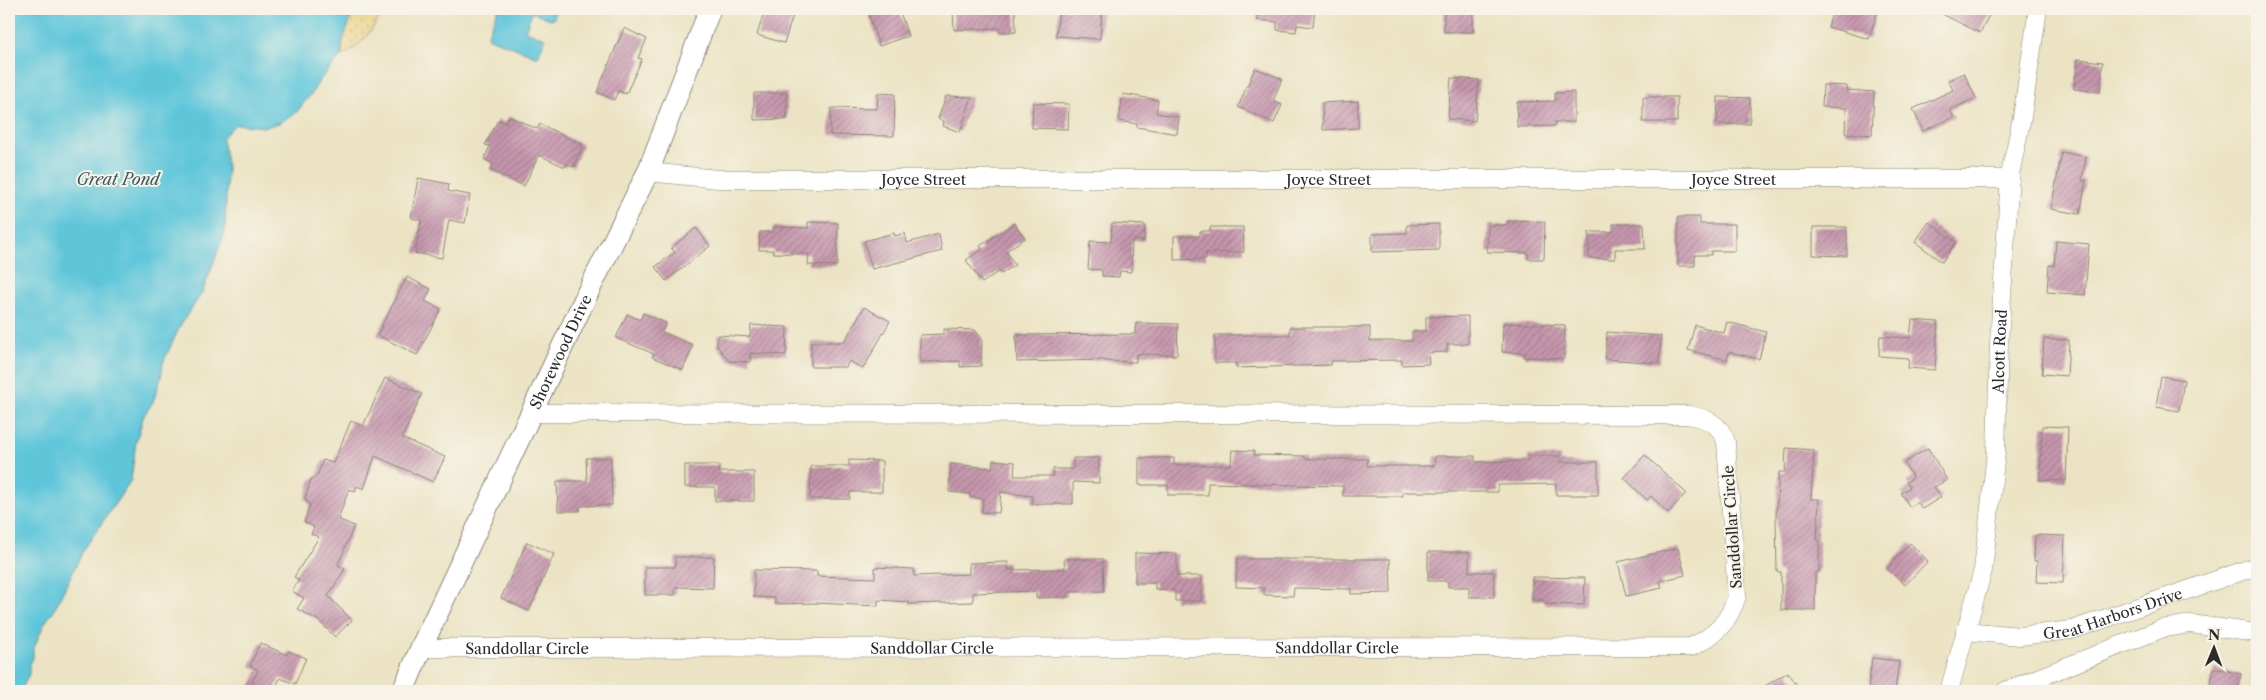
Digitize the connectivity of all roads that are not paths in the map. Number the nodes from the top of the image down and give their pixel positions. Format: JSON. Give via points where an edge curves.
{"nodes":[{"id":1,"x":710,"y":9,"type":"edge"},
{"id":2,"x":2038,"y":9,"type":"edge"},
{"id":3,"x":648,"y":172,"type":"junction"},
{"id":4,"x":2010,"y":179,"type":"junction"},
{"id":5,"x":533,"y":413,"type":"junction"},
{"id":6,"x":2257,"y":566,"type":"edge"},
{"id":7,"x":1965,"y":631,"type":"junction"},
{"id":8,"x":2257,"y":633,"type":"edge"},
{"id":9,"x":421,"y":648,"type":"junction"},
{"id":10,"x":402,"y":691,"type":"edge"},
{"id":11,"x":1949,"y":691,"type":"edge"},
{"id":12,"x":2005,"y":691,"type":"edge"}],
"edges":[{"from":1,"to":3,"type":"street","name":"Shorewood Drive"},
{"from":2,"to":4,"type":"street","name":"Alcott Road"},
{"from":3,"to":4,"type":"street","name":"Joyce Street","via":[[718,179]]},
{"from":3,"to":5,"type":"street","name":"Shorewood Drive"},
{"from":4,"to":7,"type":"street","name":"Alcott Road","via":[[2003,258],[1992,498],[1983,570]]},
{"from":5,"to":9,"type":"street","name":"Shorewood Drive"},
{"from":5,"to":9,"type":"street","name":"Sanddollar Circle","via":[[1703,417],[1714,423],[1726,442],[1737,596],[1733,611],[1718,630],[1691,647]]},
{"from":6,"to":7,"type":"street","name":"Great Harbors Drive","via":[[2072,630],[2020,636]]},
{"from":7,"to":11,"type":"street","name":"Alcott Road"},
{"from":8,"to":12,"type":"street","name":"Great Harbors Drive","via":[[2190,624],[2162,629]]},
{"from":9,"to":10,"type":"street","name":"Shorewood Drive"}]}
